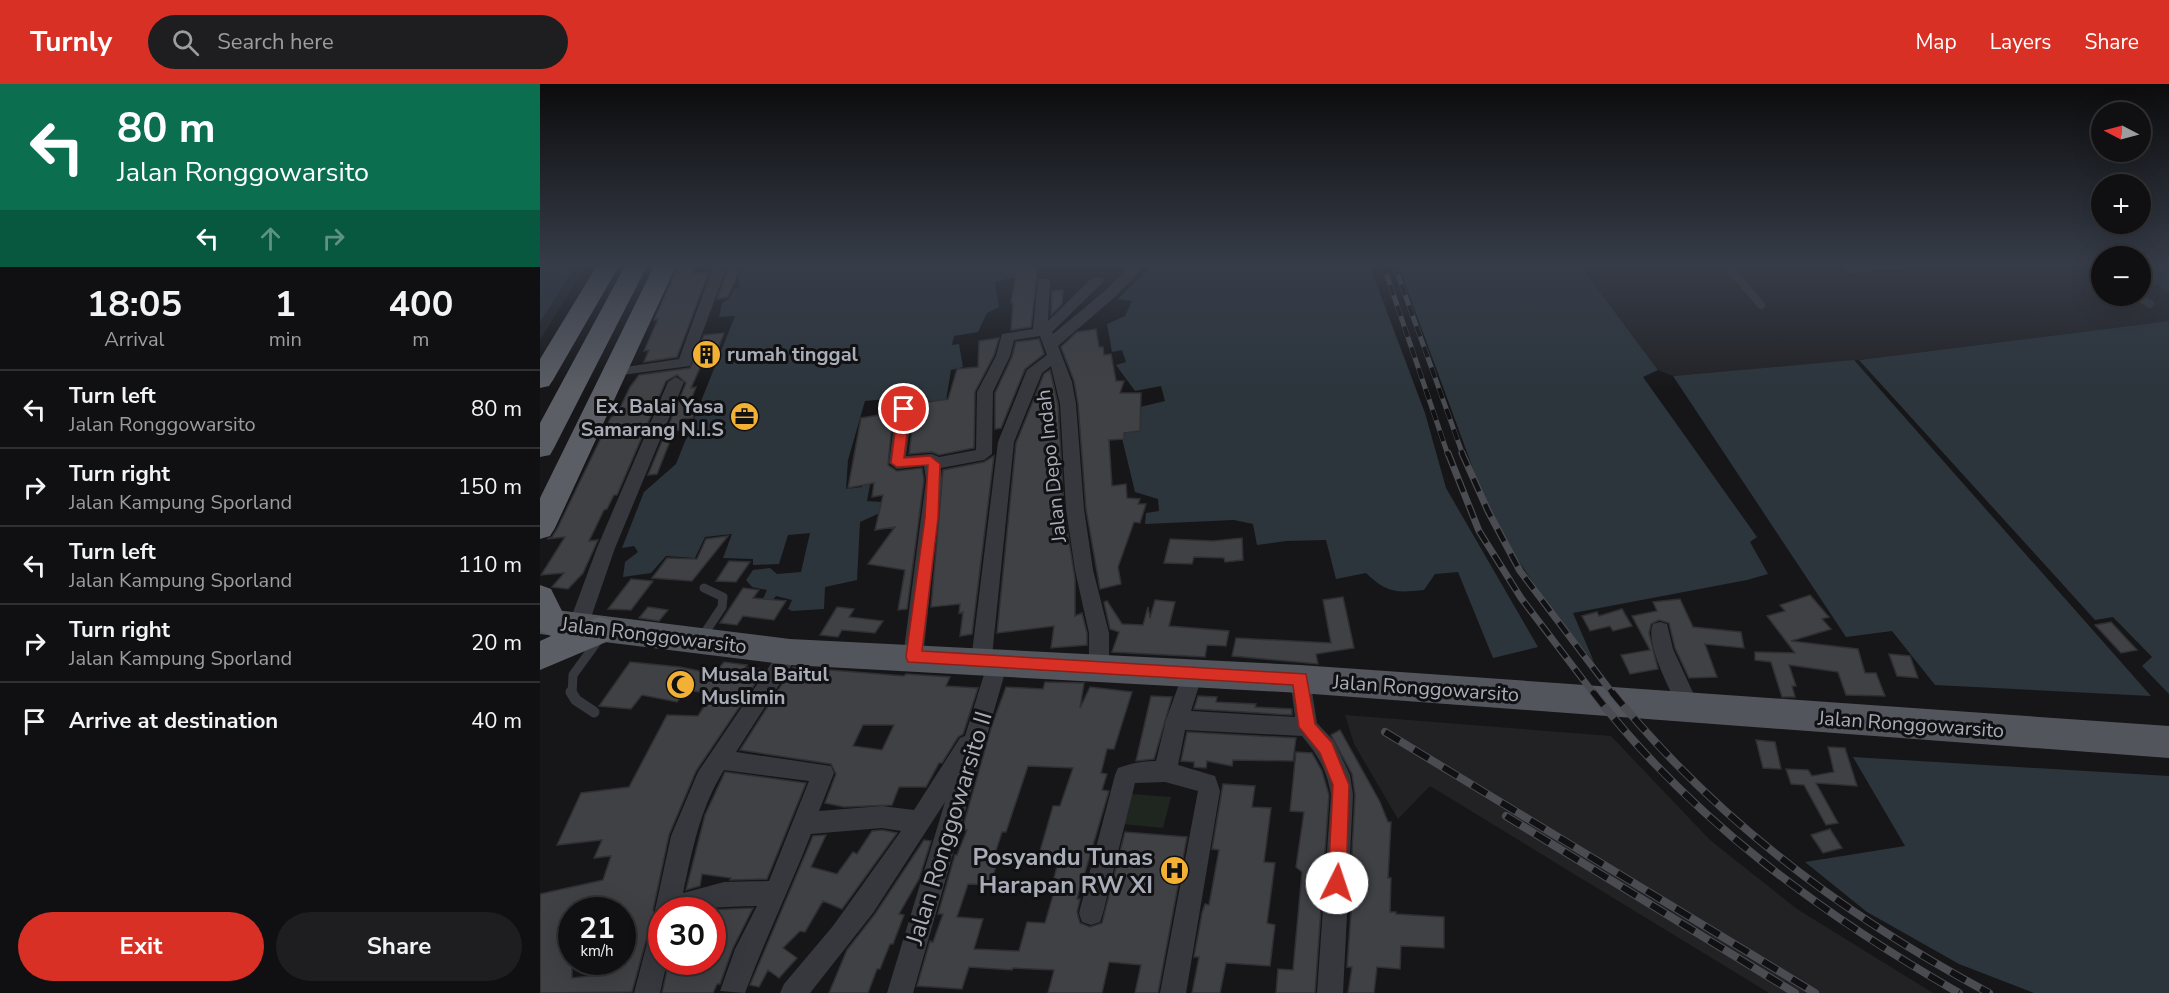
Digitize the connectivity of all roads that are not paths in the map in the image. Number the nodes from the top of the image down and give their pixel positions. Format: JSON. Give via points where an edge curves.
{"nodes":[{"id":1,"x":583,"y":306,"type":"edge"},
{"id":2,"x":622,"y":306,"type":"edge"},
{"id":3,"x":627,"y":306,"type":"edge"},
{"id":4,"x":645,"y":306,"type":"edge"},
{"id":5,"x":706,"y":306,"type":"edge"},
{"id":6,"x":1045,"y":306,"type":"edge"},
{"id":7,"x":1076,"y":306,"type":"edge"},
{"id":8,"x":1093,"y":306,"type":"edge"},
{"id":9,"x":618,"y":319,"type":"junction"},
{"id":10,"x":1047,"y":341,"type":"junction"},
{"id":11,"x":612,"y":374,"type":"junction"},
{"id":12,"x":542,"y":375,"type":"edge"},
{"id":13,"x":676,"y":382,"type":"dead end"},
{"id":14,"x":906,"y":394,"type":"dead end"},
{"id":15,"x":540,"y":448,"type":"edge"},
{"id":16,"x":934,"y":464,"type":"junction"},
{"id":17,"x":540,"y":492,"type":"edge"},
{"id":18,"x":540,"y":528,"type":"edge"},
{"id":19,"x":704,"y":588,"type":"dead end"},
{"id":20,"x":569,"y":622,"type":"edge"},
{"id":21,"x":1660,"y":630,"type":"dead end"},
{"id":22,"x":699,"y":641,"type":"junction"},
{"id":23,"x":790,"y":652,"type":"junction"},
{"id":24,"x":540,"y":657,"type":"edge"},
{"id":25,"x":913,"y":657,"type":"junction"},
{"id":26,"x":990,"y":662,"type":"junction"},
{"id":27,"x":1099,"y":668,"type":"junction"},
{"id":28,"x":1193,"y":673,"type":"junction"},
{"id":29,"x":1300,"y":679,"type":"junction"},
{"id":30,"x":1689,"y":708,"type":"junction"},
{"id":31,"x":594,"y":712,"type":"dead end"},
{"id":32,"x":1177,"y":720,"type":"junction"},
{"id":33,"x":981,"y":725,"type":"junction"},
{"id":34,"x":1307,"y":727,"type":"junction"},
{"id":35,"x":2169,"y":742,"type":"edge"},
{"id":36,"x":721,"y":760,"type":"junction"},
{"id":37,"x":1165,"y":772,"type":"junction"},
{"id":38,"x":920,"y":822,"type":"junction"},
{"id":39,"x":803,"y":824,"type":"junction"},
{"id":40,"x":776,"y":893,"type":"junction"},
{"id":41,"x":670,"y":897,"type":"edge"},
{"id":42,"x":713,"y":897,"type":"edge"},
{"id":43,"x":1091,"y":913,"type":"dead end"},
{"id":44,"x":651,"y":975,"type":"edge"},
{"id":45,"x":733,"y":992,"type":"dead end"},
{"id":46,"x":646,"y":993,"type":"edge"},
{"id":47,"x":793,"y":993,"type":"edge"},
{"id":48,"x":900,"y":993,"type":"edge"},
{"id":49,"x":1173,"y":993,"type":"edge"},
{"id":50,"x":1330,"y":993,"type":"edge"}],
"edges":[{"from":1,"to":12,"type":"highway"},
{"from":2,"to":9,"type":"highway"},
{"from":3,"to":9,"type":"highway"},
{"from":4,"to":11,"type":"highway"},
{"from":5,"to":11,"type":"street","via":[[685,363]]},
{"from":6,"to":10,"type":"street"},
{"from":7,"to":10,"type":"street"},
{"from":8,"to":10,"type":"street"},
{"from":9,"to":15,"type":"highway"},
{"from":9,"to":17,"type":"highway"},
{"from":10,"to":16,"type":"street","via":[[1007,337],[1003,356],[985,392],[984,454]]},
{"from":10,"to":26,"type":"street","name":"Jalan Ronggowarsito II","via":[[1006,442]]},
{"from":10,"to":27,"type":"street","name":"Jalan Depo Indah","via":[[1065,385],[1075,509],[1099,633]]},
{"from":11,"to":18,"type":"highway"},
{"from":13,"to":20,"type":"street","via":[[606,548]]},
{"from":14,"to":16,"type":"street","via":[[897,463],[930,460]]},
{"from":16,"to":25,"type":"street"},
{"from":19,"to":22,"type":"lane","via":[[723,597],[722,607]]},
{"from":20,"to":22,"type":"main road","name":"Jalan Ronggowarsito"},
{"from":20,"to":24,"type":"highway"},
{"from":20,"to":31,"type":"lane","via":[[570,690],[574,698]]},
{"from":21,"to":30,"type":"street","via":[[1663,649]]},
{"from":22,"to":23,"type":"main road","name":"Jalan Ronggowarsito"},
{"from":23,"to":25,"type":"main road","name":"Jalan Ronggowarsito"},
{"from":23,"to":36,"type":"street"},
{"from":25,"to":26,"type":"main road","name":"Jalan Ronggowarsito"},
{"from":26,"to":27,"type":"main road","name":"Jalan Ronggowarsito"},
{"from":26,"to":33,"type":"street","name":"Jalan Ronggowarsito II"},
{"from":27,"to":28,"type":"main road","name":"Jalan Ronggowarsito"},
{"from":28,"to":29,"type":"main road","name":"Jalan Ronggowarsito"},
{"from":28,"to":32,"type":"street"},
{"from":29,"to":30,"type":"main road","name":"Jalan Ronggowarsito"},
{"from":29,"to":34,"type":"street"},
{"from":30,"to":35,"type":"main road","name":"Jalan Ronggowarsito"},
{"from":32,"to":34,"type":"street"},
{"from":32,"to":37,"type":"street"},
{"from":33,"to":38,"type":"street"},
{"from":33,"to":48,"type":"street","name":"Jalan Ronggowarsito II"},
{"from":34,"to":50,"type":"street","via":[[1326,748],[1339,775],[1342,795]]},
{"from":36,"to":39,"type":"street","via":[[823,773]]},
{"from":36,"to":41,"type":"street","via":[[706,779],[690,815]]},
{"from":37,"to":43,"type":"street","via":[[1140,771],[1126,776]]},
{"from":37,"to":49,"type":"street","via":[[1207,783],[1209,791]]},
{"from":38,"to":39,"type":"street","via":[[882,817]]},
{"from":38,"to":47,"type":"street","via":[[846,929]]},
{"from":39,"to":40,"type":"street"},
{"from":40,"to":42,"type":"street"},
{"from":40,"to":45,"type":"street","via":[[744,958]]},
{"from":44,"to":46,"type":"street"}]}
